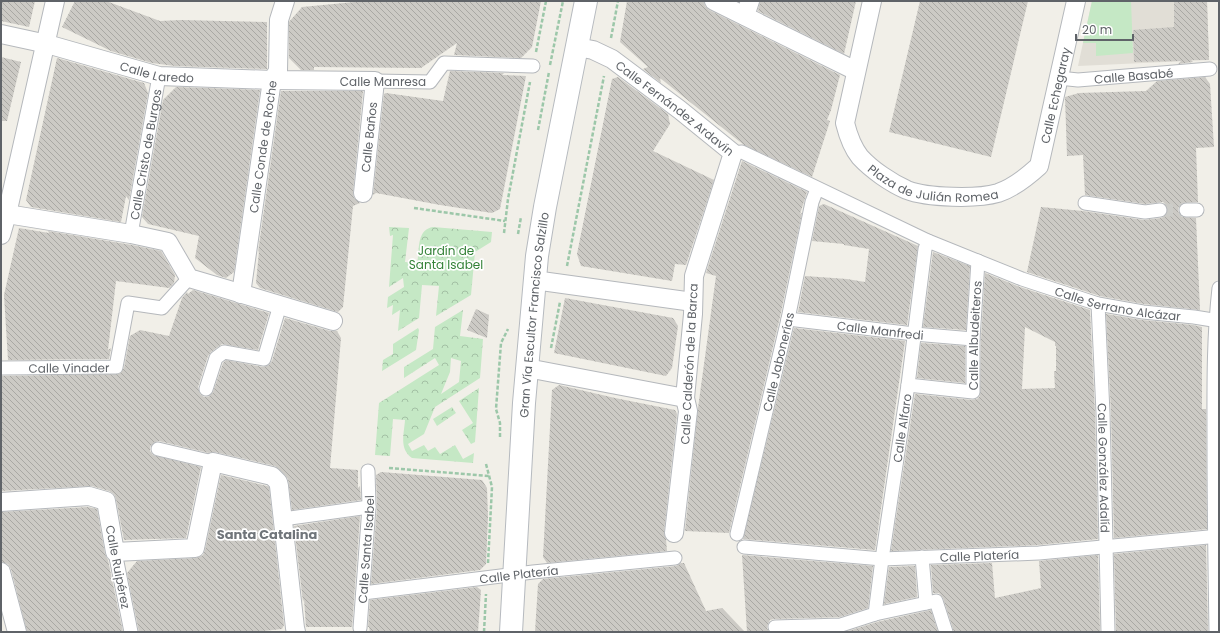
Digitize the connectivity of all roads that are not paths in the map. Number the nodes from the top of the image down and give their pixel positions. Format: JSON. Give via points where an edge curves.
{"nodes":[{"id":1,"x":55,"y":1,"type":"edge"},
{"id":2,"x":286,"y":1,"type":"edge"},
{"id":3,"x":586,"y":1,"type":"edge"},
{"id":4,"x":714,"y":1,"type":"edge"},
{"id":5,"x":872,"y":1,"type":"edge"},
{"id":6,"x":1076,"y":1,"type":"edge"},
{"id":7,"x":747,"y":9,"type":"edge"},
{"id":8,"x":1,"y":34,"type":"edge"},
{"id":9,"x":47,"y":44,"type":"junction"},
{"id":10,"x":576,"y":47,"type":"junction"},
{"id":11,"x":533,"y":66,"type":"road end"},
{"id":12,"x":1210,"y":69,"type":"dead end"},
{"id":13,"x":856,"y":71,"type":"junction"},
{"id":14,"x":159,"y":76,"type":"junction"},
{"id":15,"x":1059,"y":78,"type":"junction"},
{"id":16,"x":272,"y":80,"type":"junction"},
{"id":17,"x":375,"y":81,"type":"junction"},
{"id":18,"x":733,"y":153,"type":"junction"},
{"id":19,"x":1039,"y":166,"type":"joint"},
{"id":20,"x":817,"y":189,"type":"junction"},
{"id":21,"x":363,"y":193,"type":"dead end"},
{"id":22,"x":1085,"y":203,"type":"dead end"},
{"id":23,"x":1160,"y":210,"type":"tunnel mouth"},
{"id":24,"x":7,"y":214,"type":"junction"},
{"id":25,"x":132,"y":234,"type":"junction"},
{"id":26,"x":1,"y":235,"type":"edge"},
{"id":27,"x":928,"y":241,"type":"junction"},
{"id":28,"x":978,"y":261,"type":"junction"},
{"id":29,"x":189,"y":278,"type":"junction"},
{"id":30,"x":534,"y":280,"type":"junction"},
{"id":31,"x":1219,"y":288,"type":"edge"},
{"id":32,"x":241,"y":294,"type":"junction"},
{"id":33,"x":693,"y":302,"type":"junction"},
{"id":34,"x":1098,"y":304,"type":"junction"},
{"id":35,"x":280,"y":305,"type":"junction"},
{"id":36,"x":788,"y":320,"type":"junction"},
{"id":37,"x":333,"y":321,"type":"dead end"},
{"id":38,"x":1217,"y":321,"type":"edge"},
{"id":39,"x":914,"y":334,"type":"junction"},
{"id":40,"x":973,"y":339,"type":"junction"},
{"id":41,"x":1,"y":368,"type":"edge"},
{"id":42,"x":537,"y":369,"type":"junction"},
{"id":43,"x":908,"y":385,"type":"junction"},
{"id":44,"x":206,"y":388,"type":"dead end"},
{"id":45,"x":685,"y":398,"type":"junction"},
{"id":46,"x":158,"y":449,"type":"dead end"},
{"id":47,"x":213,"y":462,"type":"junction"},
{"id":48,"x":368,"y":471,"type":"dead end"},
{"id":49,"x":1,"y":502,"type":"edge"},
{"id":50,"x":369,"y":507,"type":"junction"},
{"id":51,"x":282,"y":519,"type":"junction"},
{"id":52,"x":674,"y":533,"type":"dead end"},
{"id":53,"x":737,"y":534,"type":"dead end"},
{"id":54,"x":1217,"y":536,"type":"edge"},
{"id":55,"x":744,"y":547,"type":"dead end"},
{"id":56,"x":1105,"y":547,"type":"junction"},
{"id":57,"x":115,"y":552,"type":"junction"},
{"id":58,"x":922,"y":557,"type":"junction"},
{"id":59,"x":675,"y":558,"type":"dead end"},
{"id":60,"x":882,"y":559,"type":"junction"},
{"id":61,"x":1,"y":572,"type":"edge"},
{"id":62,"x":514,"y":574,"type":"junction"},
{"id":63,"x":363,"y":593,"type":"junction"},
{"id":64,"x":931,"y":602,"type":"junction"},
{"id":65,"x":876,"y":614,"type":"junction"},
{"id":66,"x":775,"y":627,"type":"dead end"},
{"id":67,"x":360,"y":628,"type":"dead end"},
{"id":68,"x":296,"y":630,"type":"edge"},
{"id":69,"x":17,"y":632,"type":"edge"},
{"id":70,"x":130,"y":632,"type":"edge"},
{"id":71,"x":511,"y":632,"type":"edge"},
{"id":72,"x":946,"y":632,"type":"edge"},
{"id":73,"x":1108,"y":632,"type":"edge"},
{"id":74,"x":1216,"y":632,"type":"edge"}],
"edges":[{"from":1,"to":9,"type":"street"},
{"from":2,"to":16,"type":"street","name":"Calle Conde de Roche","via":[[280,20],[278,71]]},
{"from":3,"to":10,"type":"main road","name":"Gran Vía Escultor Francisco Salzillo"},
{"from":4,"to":7,"type":"street"},
{"from":5,"to":13,"type":"street"},
{"from":6,"to":15,"type":"street","name":"Calle Echegaray"},
{"from":7,"to":13,"type":"street"},
{"from":8,"to":9,"type":"street","name":"Calle Laredo"},
{"from":9,"to":14,"type":"street","name":"Calle Laredo"},
{"from":9,"to":24,"type":"street"},
{"from":10,"to":18,"type":"street","name":"Calle Fernández Ardavín","via":[[593,50],[608,57]]},
{"from":10,"to":30,"type":"main road","name":"Gran Vía Escultor Francisco Salzillo","via":[[545,207]]},
{"from":11,"to":17,"type":"street","name":"Calle Manresa","via":[[444,63],[430,82]]},
{"from":12,"to":15,"type":"street","name":"Calle Basabé","via":[[1078,80]]},
{"from":13,"to":19,"type":"street","name":"Plaza de Julián Romea","via":[[845,123],[851,142],[860,157],[880,174],[908,190],[937,196],[960,197],[998,193],[1025,178]]},
{"from":14,"to":16,"type":"street","name":"Calle Laredo"},
{"from":14,"to":25,"type":"street","name":"Calle Cristo de Burgos"},
{"from":15,"to":19,"type":"street","name":"Calle Echegaray"},
{"from":16,"to":17,"type":"street","name":"Calle Manresa"},
{"from":16,"to":32,"type":"street","name":"Calle Conde de Roche"},
{"from":17,"to":21,"type":"street","name":"Calle Baños"},
{"from":18,"to":20,"type":"street","name":"Calle Fernández Ardavín","via":[[742,152]]},
{"from":18,"to":33,"type":"street","name":"Calle Calderón de la Barca","via":[[694,276]]},
{"from":20,"to":27,"type":"street","name":"Calle Fernández Ardavín"},
{"from":20,"to":36,"type":"street","name":"Calle Jabonerías","via":[[812,202]]},
{"from":22,"to":23,"type":"street","via":[[1145,212]]},
{"from":24,"to":25,"type":"street"},
{"from":24,"to":26,"type":"street"},
{"from":25,"to":29,"type":"street","via":[[168,242]]},
{"from":27,"to":28,"type":"street","name":"Calle Serrano Alcázar"},
{"from":27,"to":39,"type":"street","name":"Calle Alfaro"},
{"from":28,"to":34,"type":"street","name":"Calle Serrano Alcázar","via":[[1022,279]]},
{"from":28,"to":40,"type":"street","name":"Calle Albudeiteros"},
{"from":29,"to":32,"type":"street"},
{"from":29,"to":41,"type":"street","name":"Calle Vinader","via":[[162,308],[128,303],[116,367]]},
{"from":30,"to":33,"type":"street"},
{"from":30,"to":42,"type":"main road","name":"Gran Vía Escultor Francisco Salzillo"},
{"from":31,"to":38,"type":"street"},
{"from":32,"to":35,"type":"street"},
{"from":33,"to":45,"type":"street","name":"Calle Calderón de la Barca"},
{"from":34,"to":38,"type":"street","name":"Calle Serrano Alcázar"},
{"from":34,"to":56,"type":"street","name":"Calle González Adalíd"},
{"from":35,"to":37,"type":"street"},
{"from":35,"to":44,"type":"street","via":[[264,359],[224,352],[216,358]]},
{"from":36,"to":39,"type":"street","name":"Calle Manfredi"},
{"from":36,"to":53,"type":"street","name":"Calle Jabonerías"},
{"from":38,"to":54,"type":"street","via":[[1213,374]]},
{"from":39,"to":40,"type":"street","name":"Calle Manfredi"},
{"from":39,"to":43,"type":"street","name":"Calle Alfaro"},
{"from":40,"to":43,"type":"street","name":"Calle Albudeiteros","via":[[973,392]]},
{"from":42,"to":45,"type":"street"},
{"from":42,"to":62,"type":"main road","name":"Gran Vía Escultor Francisco Salzillo"},
{"from":43,"to":60,"type":"street","name":"Calle Alfaro"},
{"from":45,"to":52,"type":"street","name":"Calle Calderón de la Barca","via":[[688,411]]},
{"from":46,"to":47,"type":"street"},
{"from":47,"to":51,"type":"street","via":[[272,476],[278,482]]},
{"from":47,"to":57,"type":"street","via":[[195,548]]},
{"from":48,"to":50,"type":"street","name":"Calle Santa Isabel"},
{"from":49,"to":57,"type":"street","name":"Calle Ruipérez","via":[[89,496],[106,501]]},
{"from":50,"to":51,"type":"street"},
{"from":50,"to":63,"type":"street","name":"Calle Santa Isabel"},
{"from":51,"to":68,"type":"street"},
{"from":54,"to":56,"type":"street","name":"Calle Platería"},
{"from":54,"to":74,"type":"street"},
{"from":55,"to":60,"type":"street","name":"Calle Platería"},
{"from":56,"to":58,"type":"street","name":"Calle Platería","via":[[1000,555]]},
{"from":56,"to":73,"type":"street","name":"Calle González Adalíd"},
{"from":57,"to":70,"type":"street","name":"Calle Ruipérez"},
{"from":58,"to":60,"type":"street","name":"Calle Platería"},
{"from":58,"to":64,"type":"street"},
{"from":59,"to":62,"type":"street","name":"Calle Platería"},
{"from":60,"to":65,"type":"street","name":"Calle Alfaro"},
{"from":61,"to":69,"type":"street"},
{"from":62,"to":63,"type":"street","name":"Calle Platería"},
{"from":62,"to":71,"type":"main road","name":"Gran Vía Escultor Francisco Salzillo"},
{"from":63,"to":67,"type":"street","name":"Calle Santa Isabel"},
{"from":64,"to":65,"type":"street"},
{"from":64,"to":72,"type":"street"},
{"from":65,"to":66,"type":"street","via":[[841,625]]}]}
